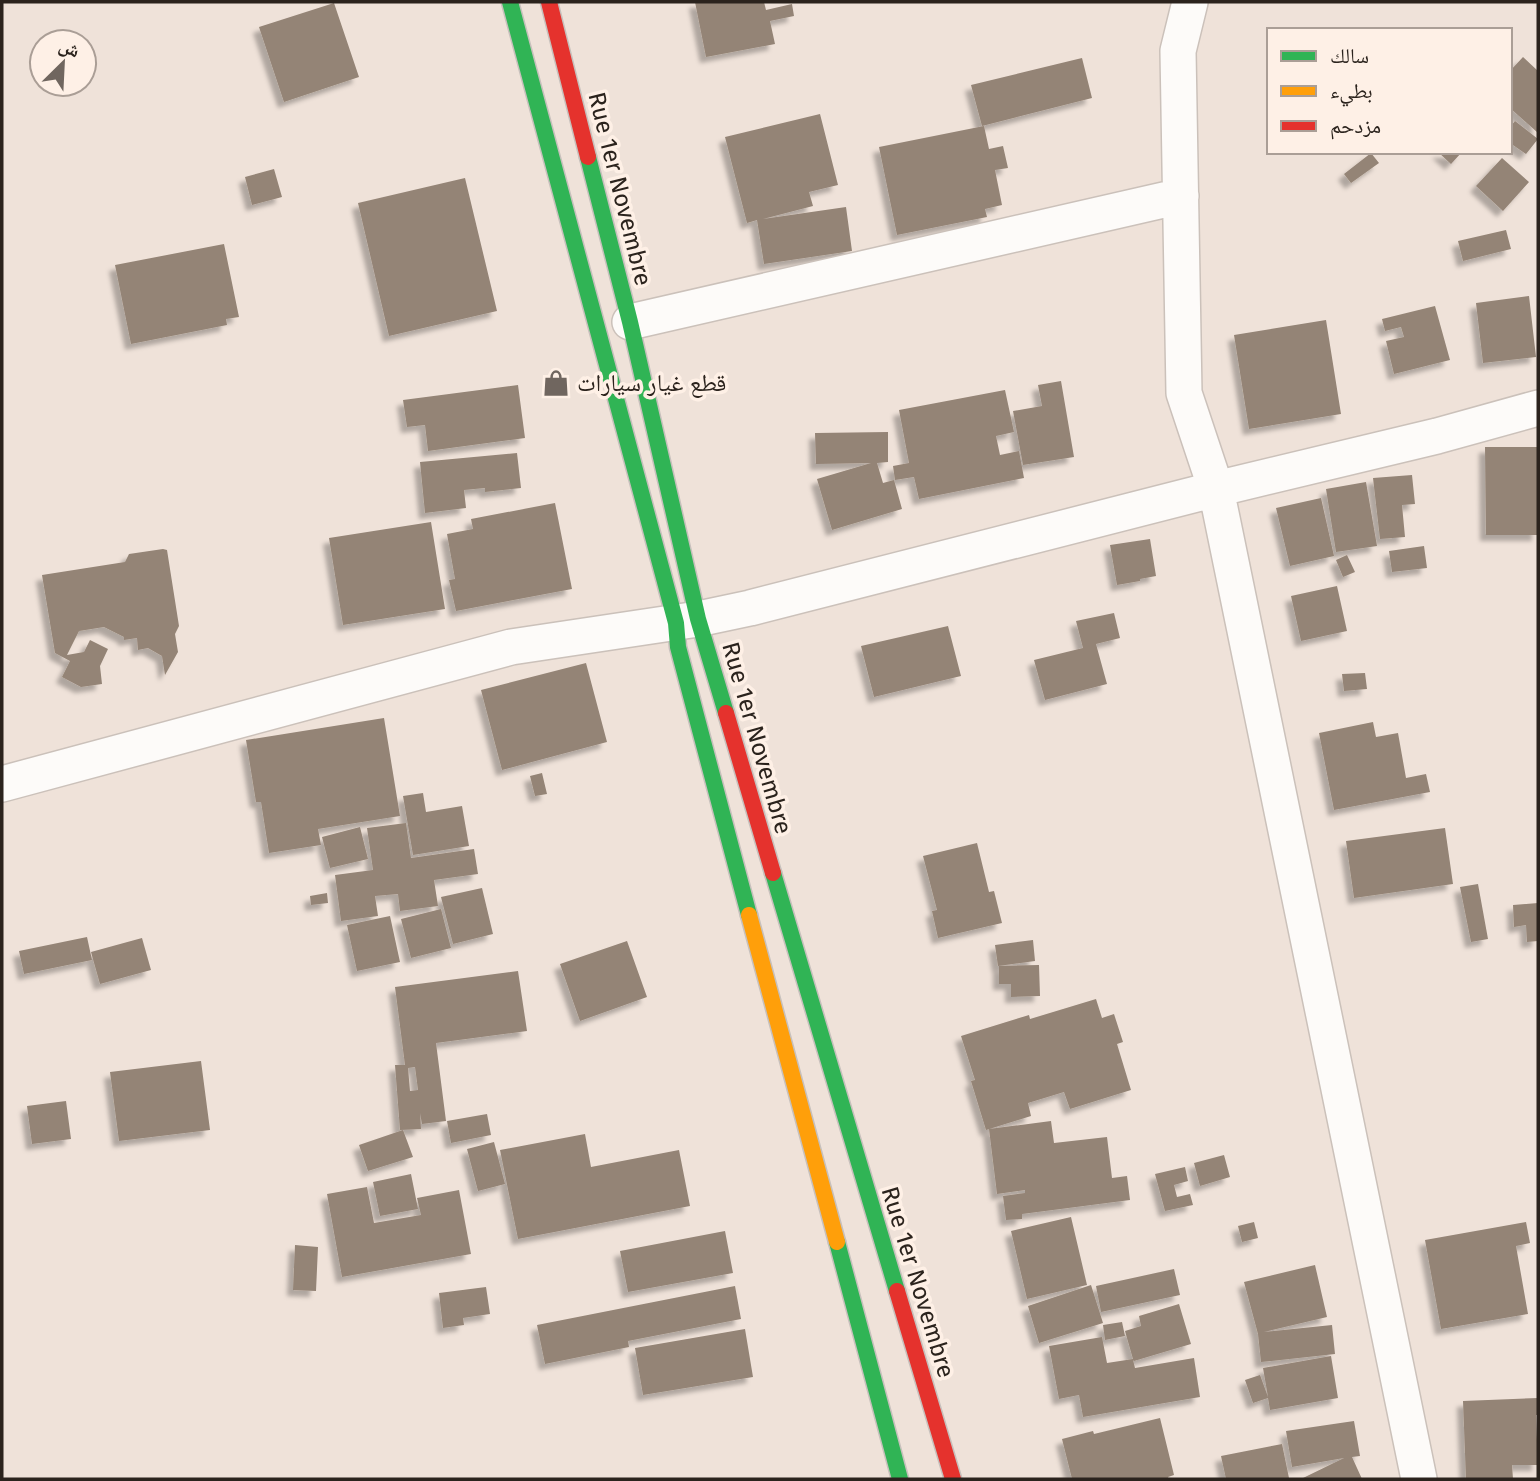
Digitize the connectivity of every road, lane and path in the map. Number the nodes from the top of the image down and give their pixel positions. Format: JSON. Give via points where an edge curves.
{"nodes":[{"id":1,"x":510,"y":2,"type":"edge"},
{"id":2,"x":549,"y":2,"type":"edge"},
{"id":3,"x":1190,"y":2,"type":"edge"},
{"id":4,"x":1181,"y":196,"type":"junction"},
{"id":5,"x":630,"y":322,"type":"junction"},
{"id":6,"x":1538,"y":408,"type":"edge"},
{"id":7,"x":1216,"y":489,"type":"junction"},
{"id":8,"x":687,"y":621,"type":"junction"},
{"id":9,"x":2,"y":784,"type":"edge"},
{"id":10,"x":900,"y":1479,"type":"edge"},
{"id":11,"x":953,"y":1479,"type":"edge"},
{"id":12,"x":1419,"y":1479,"type":"edge"}],
"edges":[{"from":1,"to":8,"type":"main road"},
{"from":2,"to":5,"type":"main road","name":"Rue 1er Novembre"},
{"from":3,"to":4,"type":"street","via":[[1178,51]]},
{"from":4,"to":5,"type":"street"},
{"from":4,"to":7,"type":"street","via":[[1184,393]]},
{"from":5,"to":8,"type":"main road","name":"Rue 1er Novembre"},
{"from":6,"to":7,"type":"street"},
{"from":7,"to":8,"type":"street"},
{"from":7,"to":12,"type":"street"},
{"from":8,"to":9,"type":"street","via":[[511,647]]},
{"from":8,"to":10,"type":"main road","via":[[678,647]]},
{"from":8,"to":11,"type":"main road","name":"Rue 1er Novembre"}]}
